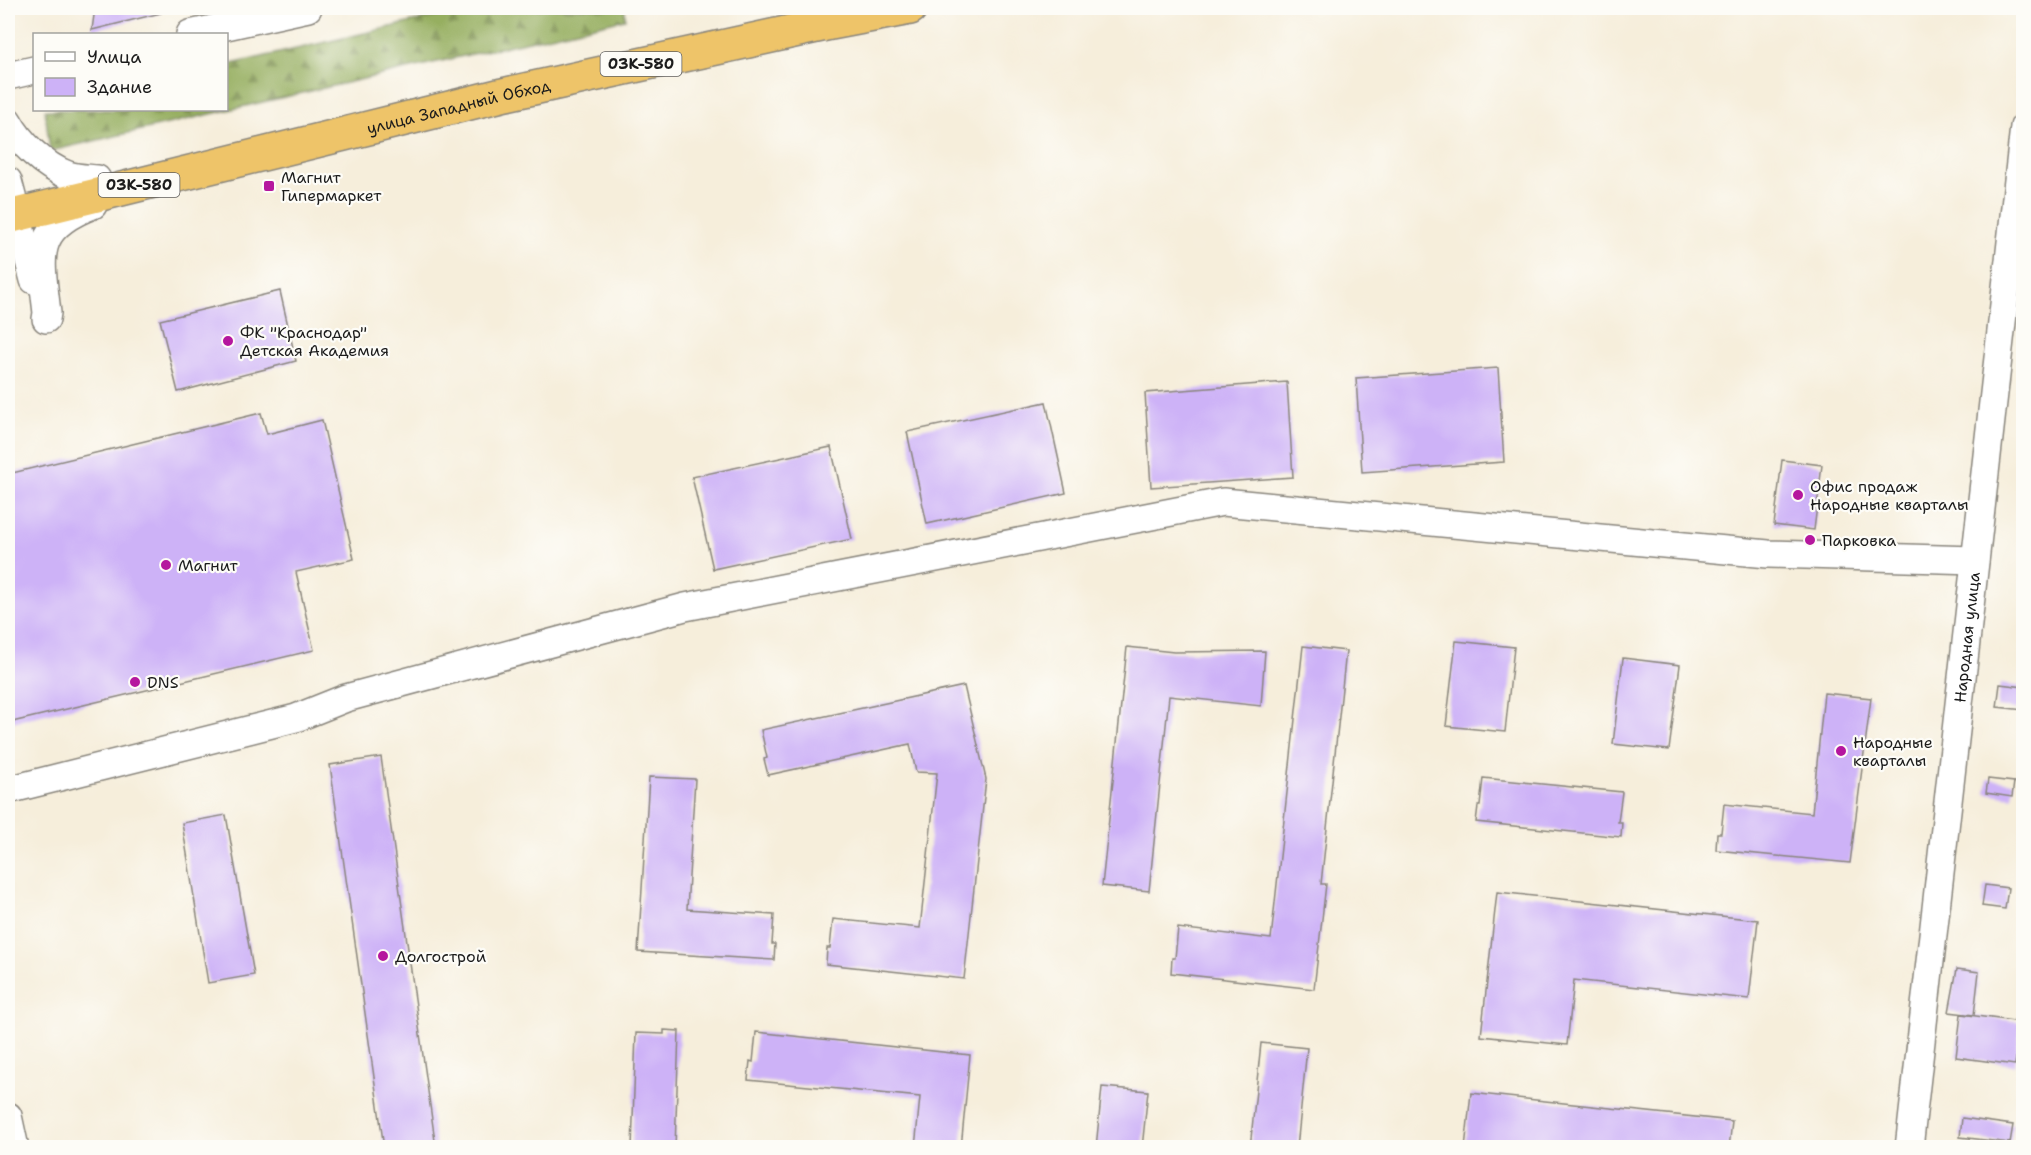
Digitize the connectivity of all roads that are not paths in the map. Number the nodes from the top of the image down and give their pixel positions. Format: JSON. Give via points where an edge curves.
{"nodes":[{"id":1,"x":308,"y":8,"type":"edge"},
{"id":2,"x":851,"y":8,"type":"edge"},
{"id":3,"x":910,"y":8,"type":"edge"},
{"id":4,"x":201,"y":24,"type":"edge"},
{"id":5,"x":33,"y":70,"type":"edge"},
{"id":6,"x":8,"y":76,"type":"edge"},
{"id":7,"x":8,"y":120,"type":"edge"},
{"id":8,"x":2024,"y":127,"type":"edge"},
{"id":9,"x":112,"y":184,"type":"junction"},
{"id":10,"x":10,"y":208,"type":"edge"},
{"id":11,"x":8,"y":250,"type":"edge"},
{"id":12,"x":23,"y":276,"type":"junction"},
{"id":13,"x":37,"y":320,"type":"junction"},
{"id":14,"x":1975,"y":560,"type":"junction"},
{"id":15,"x":8,"y":790,"type":"edge"},
{"id":16,"x":8,"y":1116,"type":"edge"},
{"id":17,"x":15,"y":1148,"type":"edge"},
{"id":18,"x":1910,"y":1148,"type":"edge"}],
"edges":[{"from":1,"to":4,"type":"street"},
{"from":2,"to":9,"type":"highway","name":"улица Западный Обход","number":"03К-580","via":[[519,78]]},
{"from":3,"to":9,"type":"highway","name":"улица Западный Обход","number":"03К-580","via":[[831,22]]},
{"from":5,"to":6,"type":"street"},
{"from":7,"to":9,"type":"street","via":[[36,156],[68,175]]},
{"from":8,"to":14,"type":"street","name":"Народная улица"},
{"from":9,"to":10,"type":"highway","name":"улица Западный Обход","number":"03К-580"},
{"from":9,"to":13,"type":"street","via":[[49,233],[42,260],[47,313]]},
{"from":10,"to":12,"type":"street"},
{"from":10,"to":13,"type":"street","via":[[44,316]]},
{"from":11,"to":12,"type":"street"},
{"from":12,"to":13,"type":"street"},
{"from":14,"to":15,"type":"street","via":[[1768,554],[1223,502],[685,607],[345,698],[296,718]]},
{"from":14,"to":18,"type":"street","name":"Народная улица"},
{"from":16,"to":17,"type":"street"}]}
